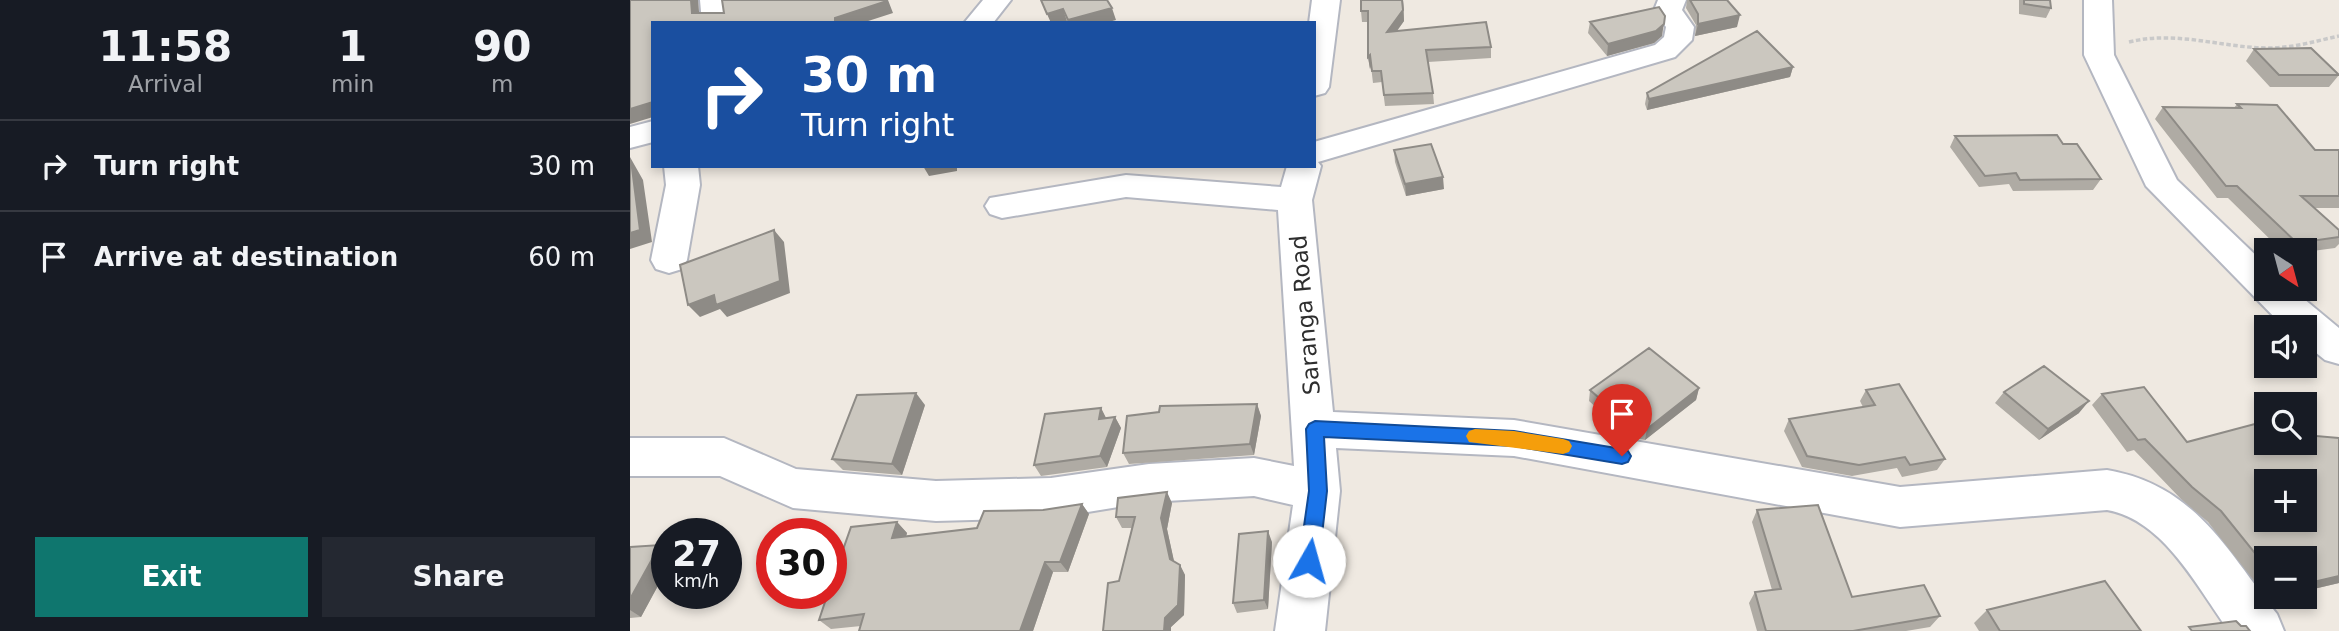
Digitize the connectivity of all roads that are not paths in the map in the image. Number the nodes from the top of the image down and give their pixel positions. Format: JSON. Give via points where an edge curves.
{"nodes":[{"id":1,"x":997,"y":0,"type":"edge"},
{"id":2,"x":1325,"y":0,"type":"edge"},
{"id":3,"x":1672,"y":0,"type":"edge"},
{"id":4,"x":2098,"y":0,"type":"edge"},
{"id":5,"x":713,"y":1,"type":"edge"},
{"id":6,"x":716,"y":21,"type":"edge"},
{"id":7,"x":980,"y":21,"type":"edge"},
{"id":8,"x":1316,"y":71,"type":"edge"},
{"id":9,"x":651,"y":132,"type":"edge"},
{"id":10,"x":630,"y":138,"type":"edge"},
{"id":11,"x":1316,"y":152,"type":"edge"},
{"id":12,"x":681,"y":168,"type":"edge"},
{"id":13,"x":1299,"y":183,"type":"edge"},
{"id":14,"x":1002,"y":206,"type":"dead end"},
{"id":15,"x":669,"y":260,"type":"dead end"},
{"id":16,"x":2254,"y":275,"type":"edge"},
{"id":17,"x":2281,"y":301,"type":"edge"},
{"id":18,"x":2339,"y":349,"type":"edge"},
{"id":19,"x":1315,"y":429,"type":"junction"},
{"id":20,"x":630,"y":457,"type":"edge"},
{"id":21,"x":1318,"y":491,"type":"junction"},
{"id":22,"x":1300,"y":631,"type":"edge"},
{"id":23,"x":2259,"y":631,"type":"edge"}],
"edges":[{"from":1,"to":7,"type":"street"},
{"from":2,"to":8,"type":"street"},
{"from":3,"to":11,"type":"street","via":[[1668,10],[1680,27],[1678,40],[1665,51]]},
{"from":4,"to":16,"type":"street","via":[[2099,55],[2163,186]]},
{"from":5,"to":6,"type":"street"},
{"from":9,"to":10,"type":"street"},
{"from":12,"to":15,"type":"street","via":[[683,185]]},
{"from":13,"to":14,"type":"street","via":[[1126,186]]},
{"from":13,"to":19,"type":"street","name":"Saranga Road"},
{"from":17,"to":18,"type":"street"},
{"from":19,"to":21,"type":"street","name":"Saranga Road"},
{"from":19,"to":23,"type":"street","via":[[1514,438],[1900,507],[2107,490],[2126,493],[2163,510],[2179,524]]},
{"from":20,"to":21,"type":"street","via":[[724,457],[793,488],[936,500],[1051,498],[1149,483],[1254,477]]},
{"from":21,"to":22,"type":"street","name":"Saranga Road"}]}
